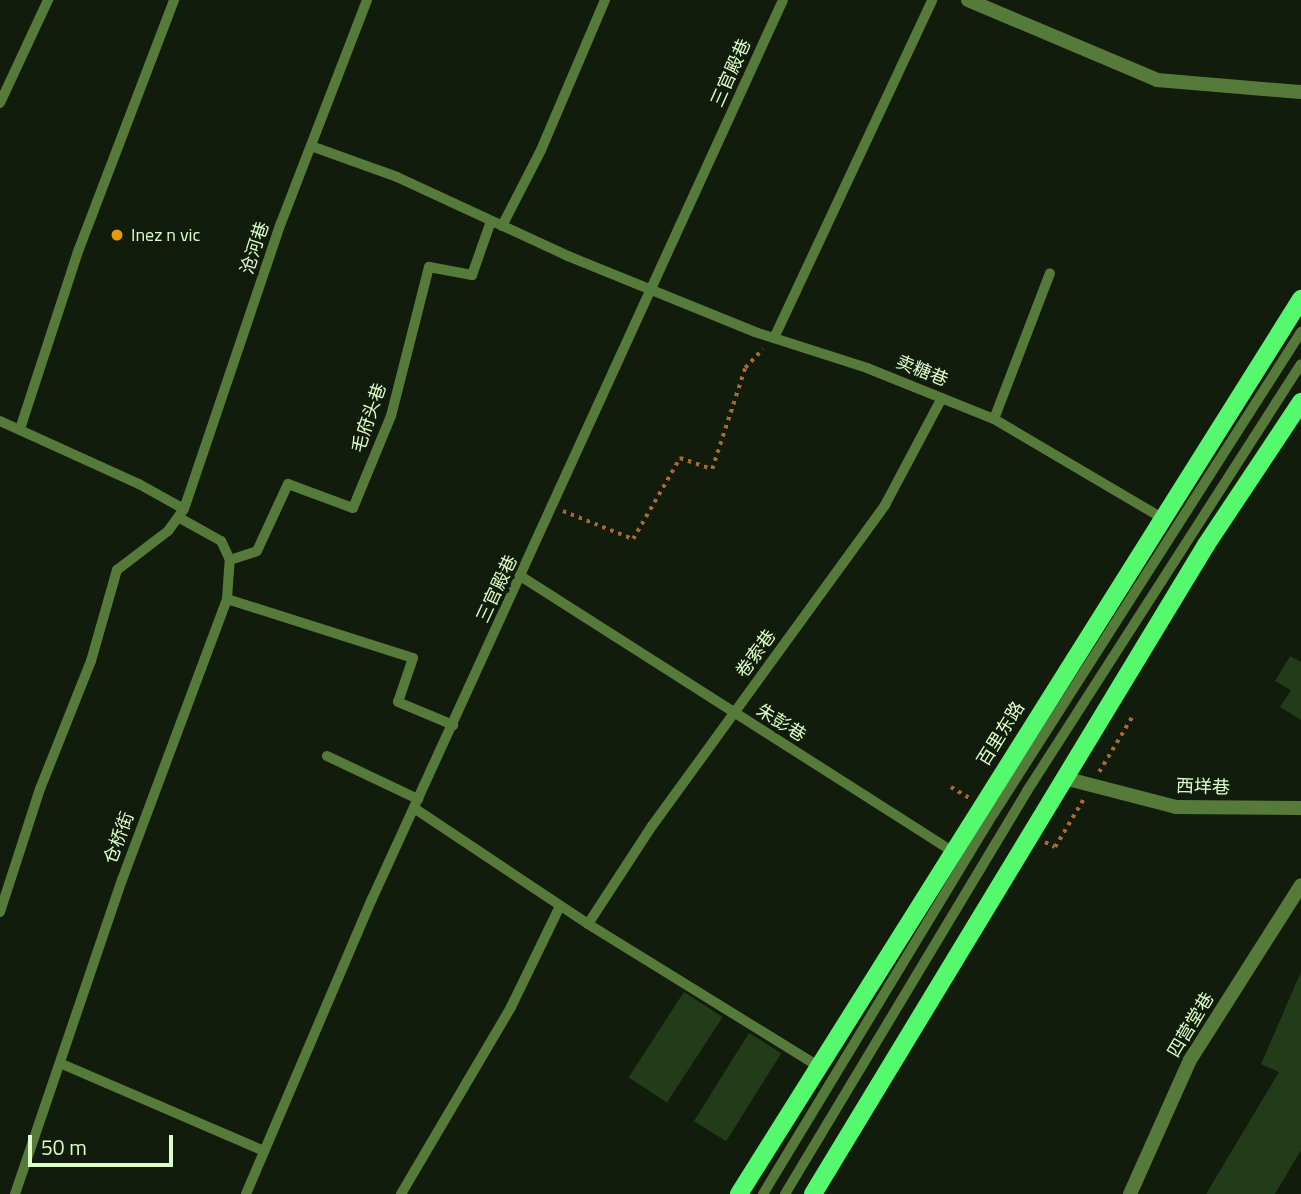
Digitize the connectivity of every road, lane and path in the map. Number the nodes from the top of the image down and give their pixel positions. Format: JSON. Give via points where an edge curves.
{"nodes":[{"id":1,"x":48,"y":0,"type":"edge"},
{"id":2,"x":174,"y":0,"type":"edge"},
{"id":3,"x":366,"y":0,"type":"edge"},
{"id":4,"x":605,"y":0,"type":"edge"},
{"id":5,"x":783,"y":0,"type":"edge"},
{"id":6,"x":932,"y":0,"type":"edge"},
{"id":7,"x":968,"y":0,"type":"edge"},
{"id":8,"x":1301,"y":92,"type":"edge"},
{"id":9,"x":0,"y":103,"type":"edge"},
{"id":10,"x":311,"y":146,"type":"junction"},
{"id":11,"x":496,"y":224,"type":"junction"},
{"id":12,"x":1050,"y":273,"type":"dead end"},
{"id":13,"x":653,"y":290,"type":"junction"},
{"id":14,"x":1301,"y":299,"type":"edge"},
{"id":15,"x":1301,"y":332,"type":"edge"},
{"id":16,"x":774,"y":338,"type":"junction"},
{"id":17,"x":1301,"y":364,"type":"edge"},
{"id":18,"x":942,"y":398,"type":"junction"},
{"id":19,"x":1301,"y":402,"type":"edge"},
{"id":20,"x":994,"y":418,"type":"junction"},
{"id":21,"x":0,"y":421,"type":"edge"},
{"id":22,"x":20,"y":429,"type":"junction"},
{"id":23,"x":554,"y":508,"type":"junction"},
{"id":24,"x":181,"y":513,"type":"junction"},
{"id":25,"x":1162,"y":518,"type":"junction"},
{"id":26,"x":230,"y":560,"type":"junction"},
{"id":27,"x":522,"y":577,"type":"junction"},
{"id":28,"x":227,"y":599,"type":"junction"},
{"id":29,"x":734,"y":714,"type":"junction"},
{"id":30,"x":453,"y":725,"type":"junction"},
{"id":31,"x":327,"y":756,"type":"dead end"},
{"id":32,"x":1064,"y":778,"type":"junction"},
{"id":33,"x":416,"y":804,"type":"junction"},
{"id":34,"x":1301,"y":808,"type":"edge"},
{"id":35,"x":952,"y":851,"type":"junction"},
{"id":36,"x":1301,"y":885,"type":"edge"},
{"id":37,"x":560,"y":906,"type":"junction"},
{"id":38,"x":0,"y":912,"type":"edge"},
{"id":39,"x":588,"y":924,"type":"junction"},
{"id":40,"x":62,"y":1064,"type":"junction"},
{"id":41,"x":818,"y":1066,"type":"junction"},
{"id":42,"x":264,"y":1152,"type":"junction"},
{"id":43,"x":15,"y":1194,"type":"edge"},
{"id":44,"x":246,"y":1194,"type":"edge"},
{"id":45,"x":401,"y":1194,"type":"edge"},
{"id":46,"x":739,"y":1194,"type":"edge"},
{"id":47,"x":763,"y":1194,"type":"edge"},
{"id":48,"x":785,"y":1194,"type":"edge"},
{"id":49,"x":813,"y":1194,"type":"edge"},
{"id":50,"x":1130,"y":1194,"type":"edge"}],
"edges":[{"from":1,"to":9,"type":"lane"},
{"from":2,"to":22,"type":"lane","via":[[79,249]]},
{"from":3,"to":10,"type":"lane","name":"沧河巷"},
{"from":4,"to":11,"type":"lane","via":[[541,150]]},
{"from":5,"to":13,"type":"lane","name":"三官殿巷"},
{"from":6,"to":16,"type":"lane"},
{"from":7,"to":8,"type":"street","via":[[1157,80]]},
{"from":10,"to":11,"type":"lane","name":"卖糖巷","via":[[397,177]]},
{"from":10,"to":24,"type":"lane","name":"沧河巷"},
{"from":11,"to":13,"type":"lane","name":"卖糖巷"},
{"from":11,"to":26,"type":"lane","name":"毛府头巷","via":[[472,275],[429,267],[391,416],[353,508],[288,484],[257,551]]},
{"from":12,"to":20,"type":"lane"},
{"from":13,"to":16,"type":"lane","name":"卖糖巷"},
{"from":13,"to":23,"type":"lane","name":"三官殿巷"},
{"from":14,"to":25,"type":"main road","name":"百里东路"},
{"from":15,"to":47,"type":"lane","via":[[994,813]]},
{"from":16,"to":18,"type":"lane","name":"卖糖巷"},
{"from":16,"to":23,"type":"path","via":[[746,368],[712,469],[680,458],[633,539]]},
{"from":17,"to":48,"type":"lane","via":[[1027,792]]},
{"from":18,"to":20,"type":"lane","name":"卖糖巷"},
{"from":18,"to":29,"type":"lane","name":"卷索巷","via":[[885,505]]},
{"from":19,"to":32,"type":"main road","via":[[1206,545]]},
{"from":20,"to":25,"type":"lane","name":"卖糖巷"},
{"from":21,"to":22,"type":"lane"},
{"from":22,"to":24,"type":"lane","via":[[100,470],[139,484]]},
{"from":23,"to":27,"type":"lane","name":"三官殿巷"},
{"from":24,"to":26,"type":"lane","via":[[220,541]]},
{"from":24,"to":38,"type":"lane","via":[[168,531],[117,570],[91,661],[40,789]]},
{"from":25,"to":35,"type":"main road","name":"百里东路"},
{"from":26,"to":28,"type":"lane","name":"仓桥街"},
{"from":27,"to":29,"type":"lane","name":"朱彭巷"},
{"from":27,"to":30,"type":"lane","name":"三官殿巷"},
{"from":28,"to":30,"type":"lane","via":[[413,658],[398,702]]},
{"from":28,"to":40,"type":"lane","name":"仓桥街","via":[[122,880]]},
{"from":29,"to":35,"type":"lane","name":"朱彭巷"},
{"from":29,"to":39,"type":"lane","name":"卷索巷"},
{"from":30,"to":33,"type":"lane","name":"三官殿巷"},
{"from":31,"to":33,"type":"lane"},
{"from":32,"to":34,"type":"street","name":"西垟巷","via":[[1176,807]]},
{"from":32,"to":49,"type":"main road"},
{"from":33,"to":37,"type":"lane"},
{"from":33,"to":42,"type":"lane","name":"三官殿巷"},
{"from":35,"to":41,"type":"main road","name":"百里东路"},
{"from":36,"to":50,"type":"street","name":"四营堂巷","via":[[1190,1060]]},
{"from":37,"to":39,"type":"lane"},
{"from":37,"to":45,"type":"lane","via":[[511,1007]]},
{"from":39,"to":41,"type":"lane"},
{"from":40,"to":42,"type":"lane"},
{"from":40,"to":43,"type":"lane","name":"仓桥街"},
{"from":41,"to":46,"type":"main road","name":"百里东路"},
{"from":42,"to":44,"type":"lane","name":"三官殿巷"}]}
